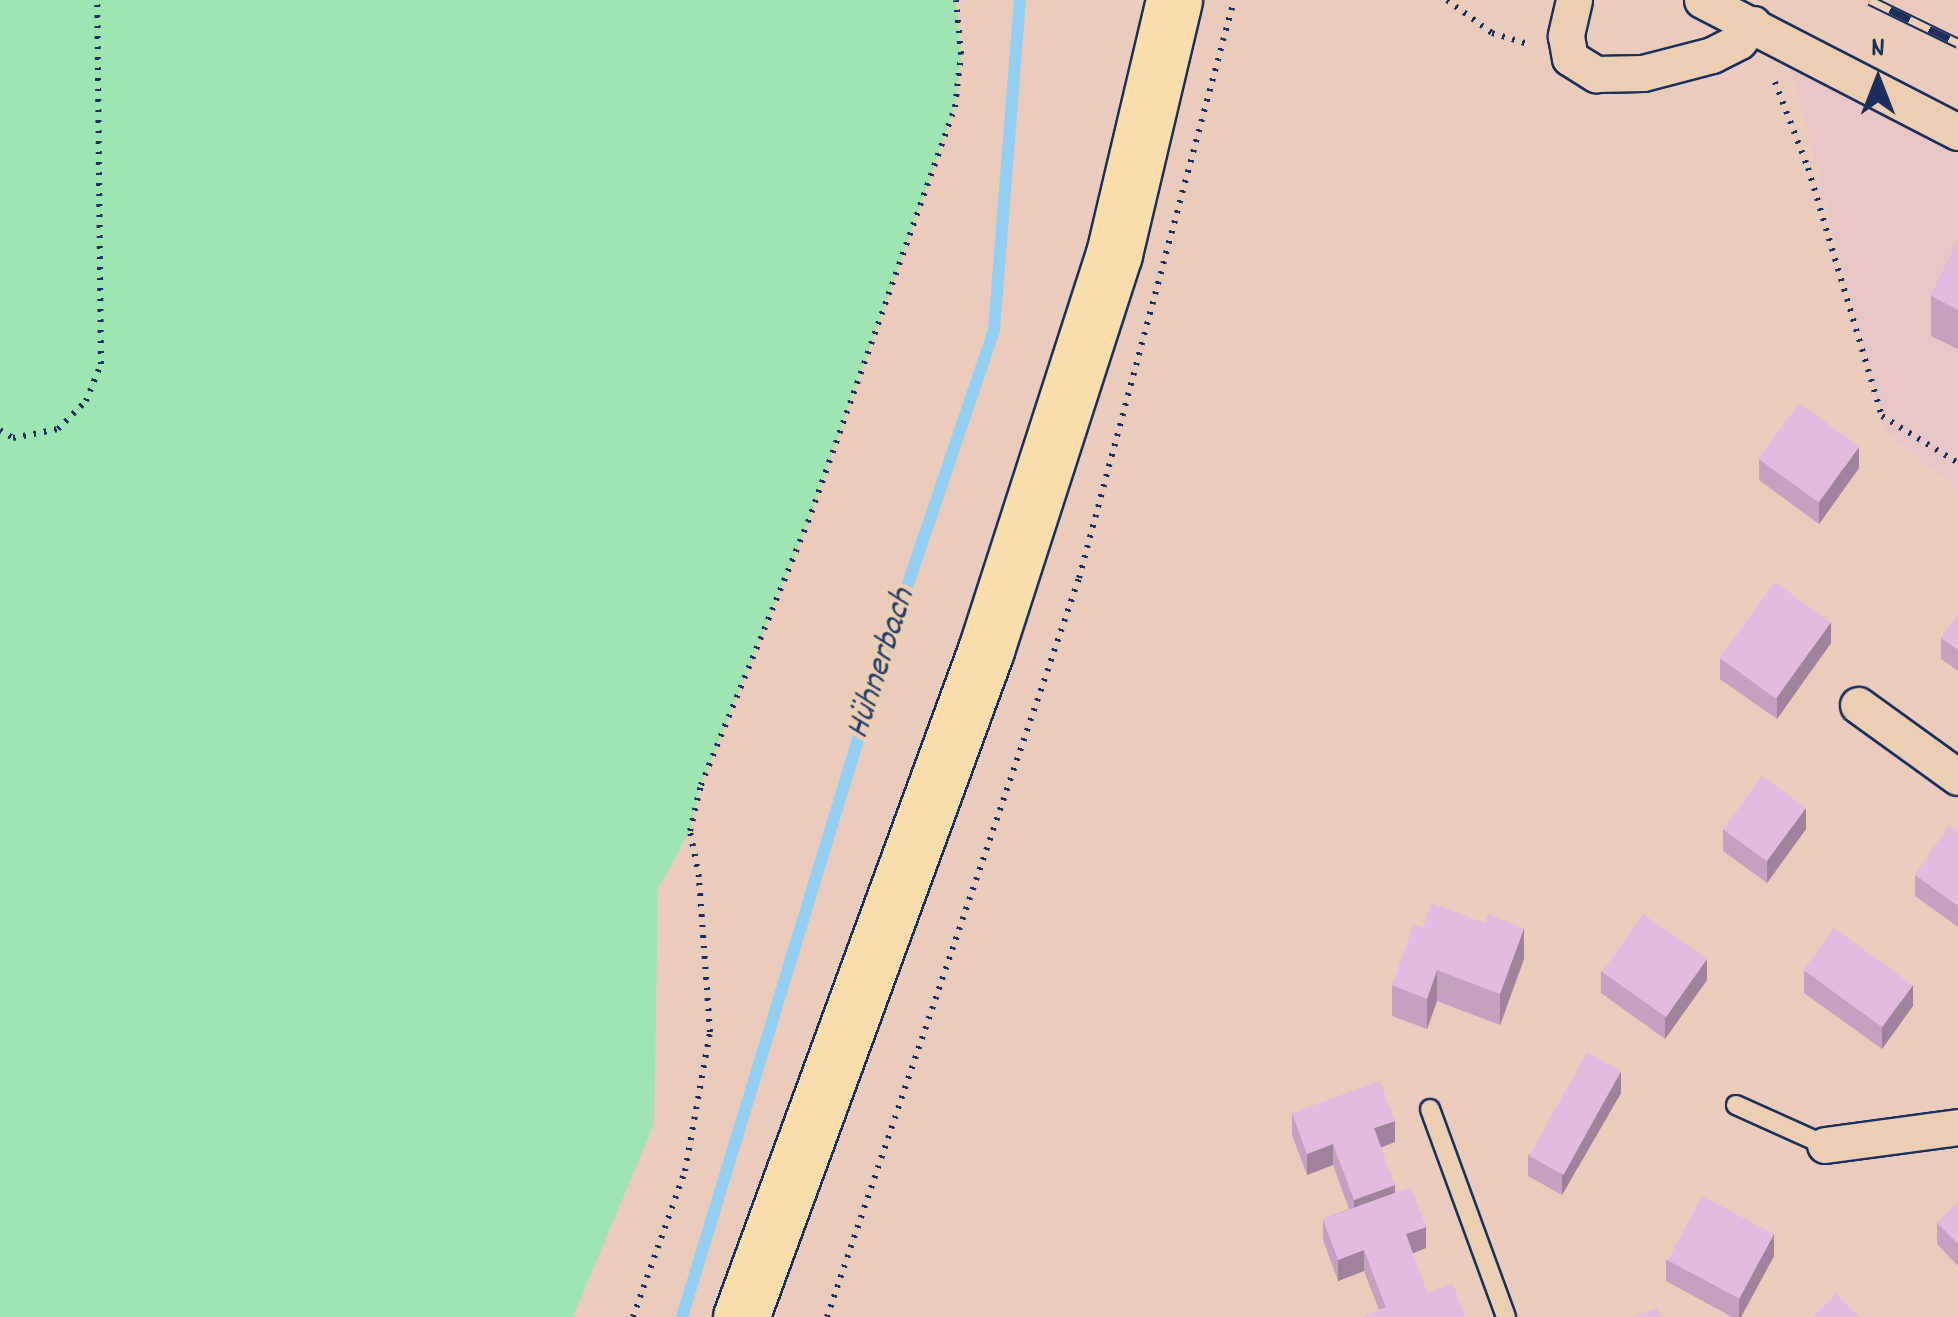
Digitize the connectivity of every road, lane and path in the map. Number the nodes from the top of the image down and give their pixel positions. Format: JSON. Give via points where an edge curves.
{"nodes":[{"id":1,"x":97,"y":0,"type":"edge"},
{"id":2,"x":956,"y":0,"type":"edge"},
{"id":3,"x":1174,"y":0,"type":"edge"},
{"id":4,"x":1234,"y":0,"type":"edge"},
{"id":5,"x":1447,"y":0,"type":"edge"},
{"id":6,"x":1574,"y":0,"type":"edge"},
{"id":7,"x":1702,"y":0,"type":"edge"},
{"id":8,"x":1753,"y":24,"type":"junction"},
{"id":9,"x":1570,"y":58,"type":"junction"},
{"id":10,"x":1958,"y":132,"type":"edge"},
{"id":11,"x":0,"y":430,"type":"edge"},
{"id":12,"x":1958,"y":463,"type":"edge"},
{"id":13,"x":1858,"y":705,"type":"dead end"},
{"id":14,"x":1958,"y":777,"type":"edge"},
{"id":15,"x":1736,"y":1106,"type":"dead end"},
{"id":16,"x":1430,"y":1109,"type":"dead end"},
{"id":17,"x":1958,"y":1128,"type":"edge"},
{"id":18,"x":1825,"y":1145,"type":"joint"},
{"id":19,"x":633,"y":1317,"type":"edge"},
{"id":20,"x":741,"y":1317,"type":"edge"},
{"id":21,"x":828,"y":1317,"type":"edge"},
{"id":22,"x":1506,"y":1317,"type":"edge"}],
"edges":[{"from":1,"to":11,"type":"path","via":[[100,364],[86,401],[58,429],[13,438]]},
{"from":2,"to":19,"type":"path","via":[[961,54],[954,107],[808,522],[701,785],[690,831],[710,1032],[684,1171]]},
{"from":3,"to":20,"type":"highway","via":[[1114,254],[992,631]]},
{"from":4,"to":21,"type":"path","via":[[1079,578]]},
{"from":5,"to":9,"type":"path","via":[[1492,32]]},
{"from":6,"to":9,"type":"street","via":[[1566,36]]},
{"from":7,"to":8,"type":"street"},
{"from":8,"to":9,"type":"street","via":[[1739,41],[1712,55],[1643,73],[1596,74]]},
{"from":8,"to":10,"type":"street"},
{"from":8,"to":12,"type":"path","via":[[1808,168],[1882,416]]},
{"from":13,"to":14,"type":"street"},
{"from":15,"to":18,"type":"lane"},
{"from":16,"to":22,"type":"lane"},
{"from":17,"to":18,"type":"street"}]}
